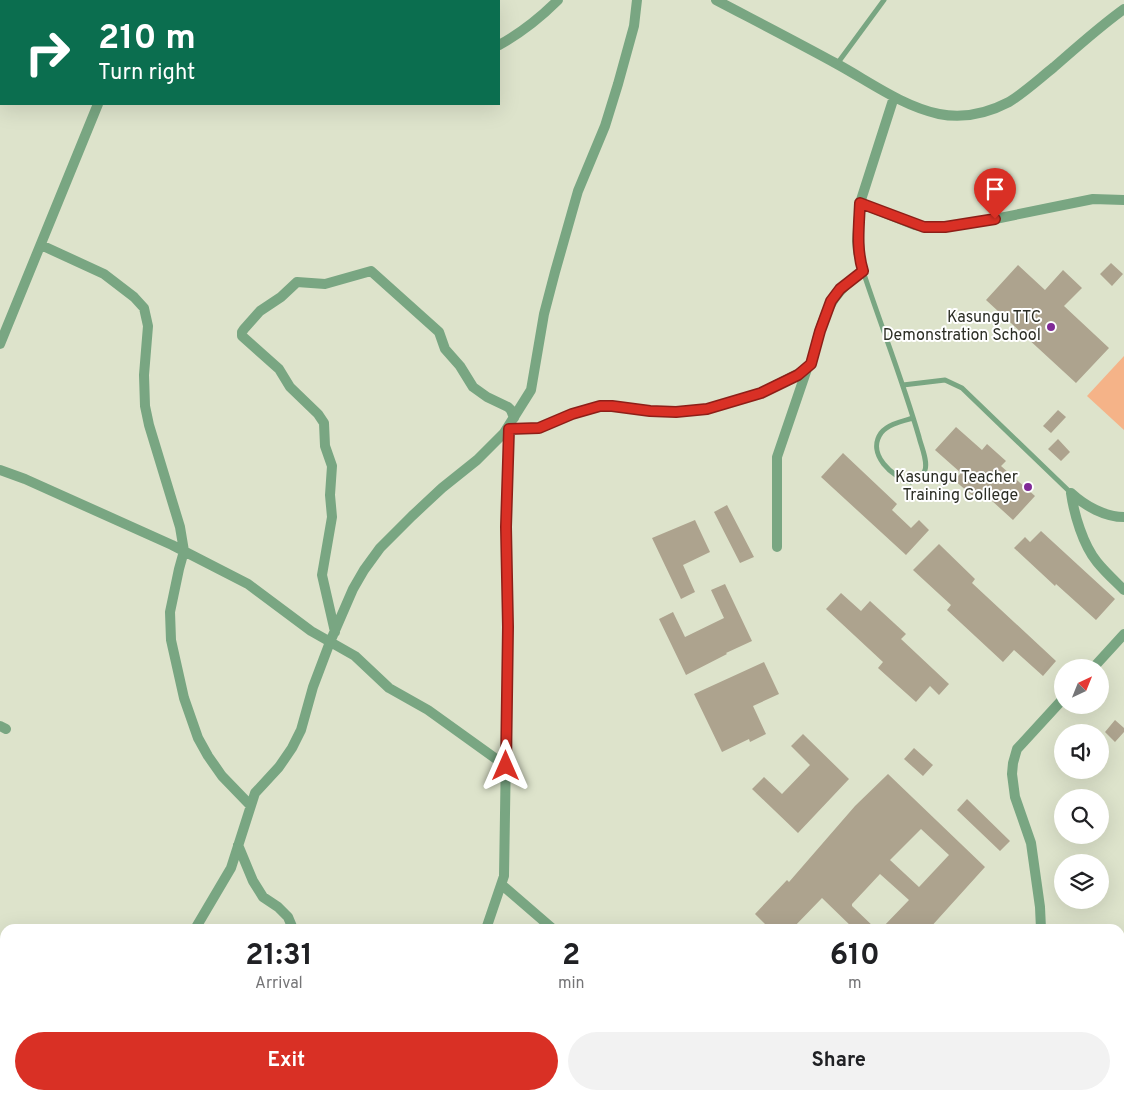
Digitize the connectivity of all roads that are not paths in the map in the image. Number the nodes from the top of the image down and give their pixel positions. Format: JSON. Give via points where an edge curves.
{"nodes":[{"id":1,"x":558,"y":0,"type":"edge"},
{"id":2,"x":637,"y":0,"type":"edge"},
{"id":3,"x":716,"y":0,"type":"edge"},
{"id":4,"x":884,"y":0,"type":"edge"},
{"id":5,"x":1124,"y":9,"type":"edge"},
{"id":6,"x":500,"y":44,"type":"edge"},
{"id":7,"x":837,"y":64,"type":"junction"},
{"id":8,"x":894,"y":97,"type":"junction"},
{"id":9,"x":98,"y":105,"type":"edge"},
{"id":10,"x":1124,"y":200,"type":"edge"},
{"id":11,"x":860,"y":203,"type":"junction"},
{"id":12,"x":41,"y":245,"type":"junction"},
{"id":13,"x":863,"y":271,"type":"junction"},
{"id":14,"x":0,"y":344,"type":"edge"},
{"id":15,"x":807,"y":369,"type":"junction"},
{"id":16,"x":903,"y":385,"type":"junction"},
{"id":17,"x":514,"y":418,"type":"junction"},
{"id":18,"x":913,"y":418,"type":"junction"},
{"id":19,"x":508,"y":429,"type":"junction"},
{"id":20,"x":0,"y":470,"type":"edge"},
{"id":21,"x":1071,"y":493,"type":"junction"},
{"id":22,"x":1124,"y":518,"type":"edge"},
{"id":23,"x":777,"y":547,"type":"dead end"},
{"id":24,"x":184,"y":552,"type":"junction"},
{"id":25,"x":1124,"y":590,"type":"edge"},
{"id":26,"x":335,"y":632,"type":"junction"},
{"id":27,"x":1124,"y":634,"type":"edge"},
{"id":28,"x":330,"y":642,"type":"junction"},
{"id":29,"x":1101,"y":659,"type":"edge"},
{"id":30,"x":1054,"y":709,"type":"edge"},
{"id":31,"x":506,"y":766,"type":"junction"},
{"id":32,"x":250,"y":805,"type":"junction"},
{"id":33,"x":238,"y":845,"type":"junction"},
{"id":34,"x":502,"y":885,"type":"junction"},
{"id":35,"x":198,"y":924,"type":"edge"},
{"id":36,"x":291,"y":924,"type":"edge"},
{"id":37,"x":488,"y":924,"type":"edge"},
{"id":38,"x":547,"y":924,"type":"edge"},
{"id":39,"x":1041,"y":924,"type":"edge"}],
"edges":[{"from":1,"to":6,"type":"street","via":[[518,35]]},
{"from":2,"to":17,"type":"street","via":[[634,26],[618,84],[605,126],[578,191],[555,272],[531,390]]},
{"from":3,"to":7,"type":"street"},
{"from":4,"to":7,"type":"lane"},
{"from":5,"to":8,"type":"street","via":[[1033,85],[988,112],[971,116],[940,114]]},
{"from":7,"to":8,"type":"street"},
{"from":8,"to":11,"type":"street"},
{"from":9,"to":12,"type":"street"},
{"from":10,"to":11,"type":"street","via":[[1093,199],[932,228]]},
{"from":11,"to":13,"type":"street","via":[[857,241]]},
{"from":12,"to":14,"type":"street"},
{"from":12,"to":24,"type":"street","via":[[104,274],[134,296],[144,308],[148,326],[145,406],[180,527]]},
{"from":13,"to":15,"type":"street","via":[[840,289],[831,301]]},
{"from":13,"to":16,"type":"lane"},
{"from":15,"to":19,"type":"street","via":[[761,393],[707,409],[650,411],[605,405],[539,428]]},
{"from":15,"to":23,"type":"street","via":[[777,457]]},
{"from":16,"to":18,"type":"lane"},
{"from":16,"to":21,"type":"lane","via":[[945,380],[962,388]]},
{"from":17,"to":19,"type":"street"},
{"from":17,"to":26,"type":"street","via":[[508,407],[473,387],[445,349],[439,332],[371,271],[325,284],[297,282],[260,311],[244,329],[242,336],[279,369],[290,387],[324,423],[325,446],[332,466],[332,517],[322,575]]},
{"from":18,"to":18,"type":"lane","via":[[926,461],[920,478],[911,482],[901,480],[888,469],[878,455],[877,444],[888,428]]},
{"from":19,"to":26,"type":"street","via":[[380,548],[353,589]]},
{"from":19,"to":31,"type":"street"},
{"from":20,"to":24,"type":"street","via":[[25,478]]},
{"from":21,"to":22,"type":"street","via":[[1100,512]]},
{"from":21,"to":25,"type":"street","via":[[1079,523],[1096,560]]},
{"from":24,"to":28,"type":"street","via":[[248,584]]},
{"from":24,"to":32,"type":"street","via":[[170,612],[171,640],[184,698],[208,756]]},
{"from":26,"to":28,"type":"street"},
{"from":27,"to":29,"type":"street"},
{"from":28,"to":31,"type":"street","via":[[355,656],[389,688],[428,710]]},
{"from":28,"to":32,"type":"street","via":[[301,730],[292,748],[255,793]]},
{"from":30,"to":39,"type":"street","via":[[1017,749],[1012,774],[1015,797],[1031,843]]},
{"from":31,"to":34,"type":"street","via":[[506,841]]},
{"from":32,"to":33,"type":"street"},
{"from":33,"to":35,"type":"street","via":[[231,868]]},
{"from":33,"to":36,"type":"street","via":[[263,897],[278,907]]},
{"from":34,"to":37,"type":"street"},
{"from":34,"to":38,"type":"street"}]}
